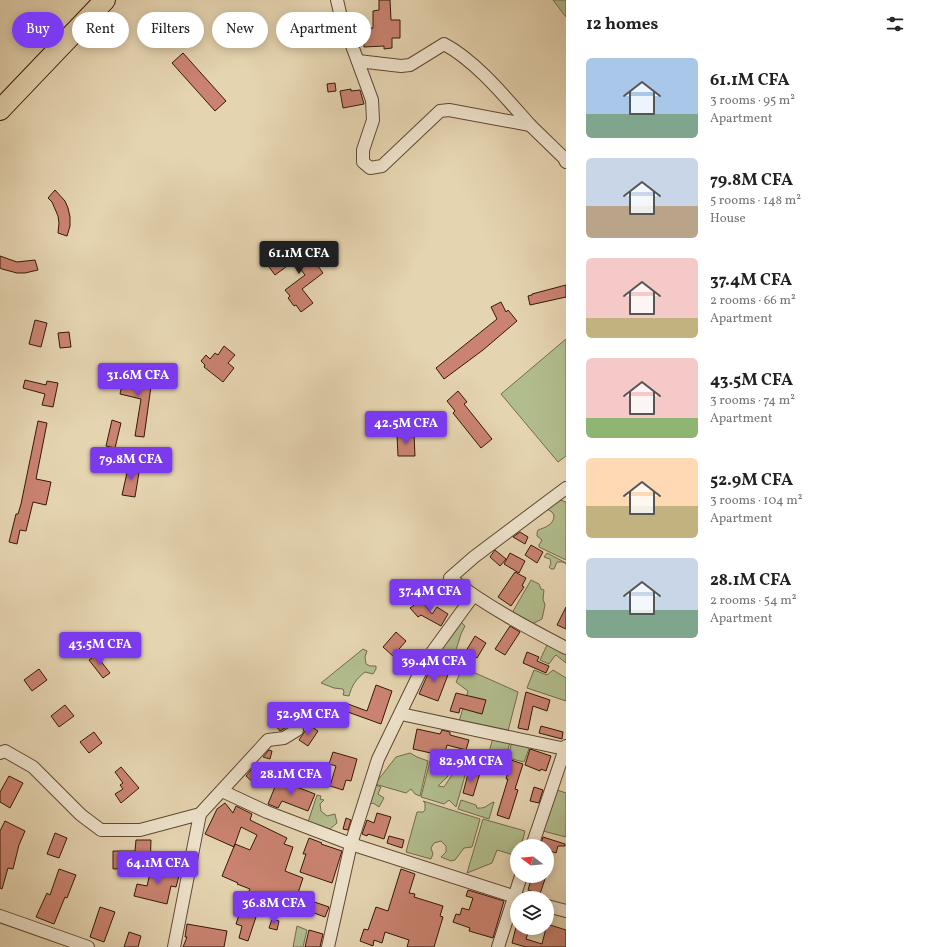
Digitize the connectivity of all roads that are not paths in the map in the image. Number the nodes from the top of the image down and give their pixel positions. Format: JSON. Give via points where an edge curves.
{"nodes":[{"id":1,"x":87,"y":0,"type":"edge"},
{"id":2,"x":105,"y":0,"type":"edge"},
{"id":3,"x":337,"y":0,"type":"edge"},
{"id":4,"x":358,"y":61,"type":"junction"},
{"id":5,"x":0,"y":91,"type":"edge"},
{"id":6,"x":0,"y":110,"type":"edge"},
{"id":7,"x":530,"y":125,"type":"junction"},
{"id":8,"x":566,"y":162,"type":"edge"},
{"id":9,"x":566,"y":488,"type":"edge"},
{"id":10,"x":473,"y":596,"type":"junction"},
{"id":11,"x":566,"y":648,"type":"edge"},
{"id":12,"x":401,"y":714,"type":"junction"},
{"id":13,"x":297,"y":730,"type":"dead end"},
{"id":14,"x":565,"y":747,"type":"edge"},
{"id":15,"x":0,"y":753,"type":"edge"},
{"id":16,"x":222,"y":791,"type":"junction"},
{"id":17,"x":200,"y":814,"type":"junction"},
{"id":18,"x":534,"y":839,"type":"edge"},
{"id":19,"x":351,"y":844,"type":"junction"},
{"id":20,"x":510,"y":895,"type":"edge"},
{"id":21,"x":554,"y":908,"type":"edge"},
{"id":22,"x":566,"y":911,"type":"edge"},
{"id":23,"x":510,"y":915,"type":"edge"},
{"id":24,"x":0,"y":916,"type":"edge"},
{"id":25,"x":88,"y":947,"type":"edge"},
{"id":26,"x":174,"y":947,"type":"edge"},
{"id":27,"x":328,"y":947,"type":"edge"},
{"id":28,"x":498,"y":947,"type":"edge"}],
"edges":[{"from":1,"to":5,"type":"highway"},
{"from":2,"to":6,"type":"highway"},
{"from":3,"to":4,"type":"street"},
{"from":4,"to":7,"type":"street","via":[[410,65],[444,44],[488,79]]},
{"from":4,"to":7,"type":"street","via":[[372,100],[373,120],[363,150],[363,162],[370,168],[382,166],[440,111],[449,110]]},
{"from":7,"to":8,"type":"street"},
{"from":9,"to":10,"type":"street","via":[[450,578]]},
{"from":10,"to":11,"type":"street"},
{"from":10,"to":12,"type":"street","via":[[425,662]]},
{"from":12,"to":14,"type":"street"},
{"from":12,"to":19,"type":"street","via":[[378,759]]},
{"from":13,"to":16,"type":"street","via":[[284,738],[268,740]]},
{"from":14,"to":18,"type":"street"},
{"from":15,"to":17,"type":"street","via":[[5,751],[34,767],[81,815],[101,830],[140,830]]},
{"from":16,"to":17,"type":"street"},
{"from":16,"to":19,"type":"street","via":[[267,812]]},
{"from":17,"to":26,"type":"street"},
{"from":19,"to":20,"type":"street"},
{"from":19,"to":27,"type":"street"},
{"from":21,"to":22,"type":"street"},
{"from":23,"to":28,"type":"street"},
{"from":24,"to":25,"type":"street"}]}
